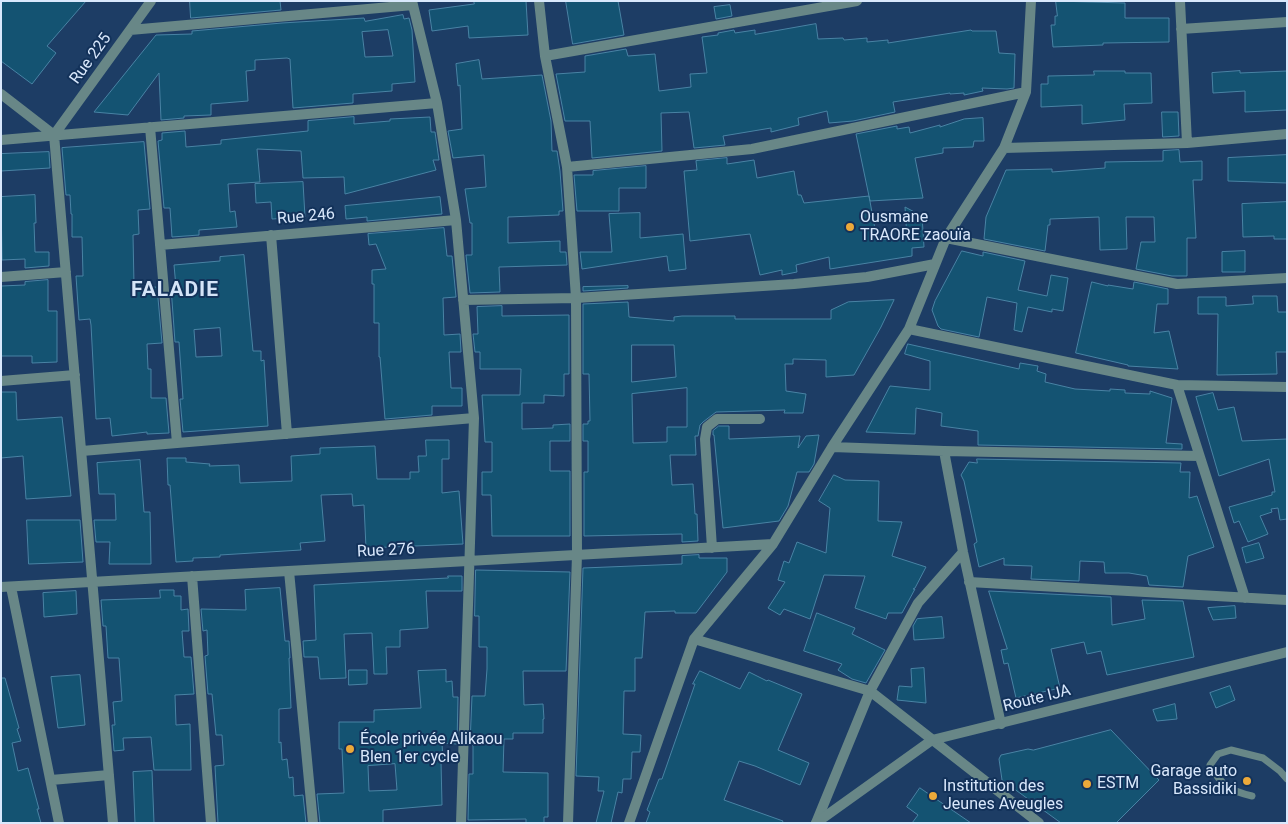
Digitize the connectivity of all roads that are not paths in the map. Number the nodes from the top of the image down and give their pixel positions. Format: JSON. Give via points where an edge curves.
{"nodes":[{"id":1,"x":151,"y":1,"type":"edge"},
{"id":2,"x":539,"y":1,"type":"edge"},
{"id":3,"x":857,"y":1,"type":"edge"},
{"id":4,"x":1031,"y":1,"type":"edge"},
{"id":5,"x":1180,"y":1,"type":"edge"},
{"id":6,"x":412,"y":3,"type":"edge"},
{"id":7,"x":1287,"y":22,"type":"edge"},
{"id":8,"x":130,"y":30,"type":"junction"},
{"id":9,"x":1181,"y":30,"type":"junction"},
{"id":10,"x":545,"y":56,"type":"junction"},
{"id":11,"x":1026,"y":92,"type":"junction"},
{"id":12,"x":1,"y":94,"type":"edge"},
{"id":13,"x":437,"y":103,"type":"junction"},
{"id":14,"x":150,"y":127,"type":"junction"},
{"id":15,"x":1287,"y":134,"type":"edge"},
{"id":16,"x":54,"y":135,"type":"junction"},
{"id":17,"x":1,"y":140,"type":"edge"},
{"id":18,"x":1187,"y":142,"type":"junction"},
{"id":19,"x":1004,"y":148,"type":"junction"},
{"id":20,"x":567,"y":167,"type":"junction"},
{"id":21,"x":456,"y":220,"type":"junction"},
{"id":22,"x":271,"y":235,"type":"junction"},
{"id":23,"x":946,"y":238,"type":"junction"},
{"id":24,"x":160,"y":245,"type":"junction"},
{"id":25,"x":934,"y":264,"type":"junction"},
{"id":26,"x":66,"y":272,"type":"junction"},
{"id":27,"x":1,"y":277,"type":"edge"},
{"id":28,"x":1287,"y":278,"type":"edge"},
{"id":29,"x":576,"y":298,"type":"junction"},
{"id":30,"x":463,"y":300,"type":"junction"},
{"id":31,"x":909,"y":329,"type":"junction"},
{"id":32,"x":75,"y":375,"type":"junction"},
{"id":33,"x":1,"y":381,"type":"edge"},
{"id":34,"x":1177,"y":385,"type":"junction"},
{"id":35,"x":1287,"y":387,"type":"edge"},
{"id":36,"x":474,"y":418,"type":"junction"},
{"id":37,"x":760,"y":419,"type":"dead end"},
{"id":38,"x":288,"y":434,"type":"junction"},
{"id":39,"x":177,"y":443,"type":"junction"},
{"id":40,"x":832,"y":447,"type":"junction"},
{"id":41,"x":82,"y":451,"type":"junction"},
{"id":42,"x":944,"y":451,"type":"junction"},
{"id":43,"x":1199,"y":456,"type":"junction"},
{"id":44,"x":773,"y":544,"type":"junction"},
{"id":45,"x":712,"y":548,"type":"junction"},
{"id":46,"x":962,"y":552,"type":"junction"},
{"id":47,"x":577,"y":555,"type":"junction"},
{"id":48,"x":469,"y":561,"type":"junction"},
{"id":49,"x":289,"y":571,"type":"junction"},
{"id":50,"x":192,"y":576,"type":"junction"},
{"id":51,"x":92,"y":582,"type":"junction"},
{"id":52,"x":969,"y":582,"type":"junction"},
{"id":53,"x":6,"y":587,"type":"edge"},
{"id":54,"x":1246,"y":598,"type":"junction"},
{"id":55,"x":1287,"y":600,"type":"edge"},
{"id":56,"x":694,"y":639,"type":"junction"},
{"id":57,"x":1287,"y":652,"type":"edge"},
{"id":58,"x":870,"y":691,"type":"junction"},
{"id":59,"x":1001,"y":724,"type":"junction"},
{"id":60,"x":932,"y":740,"type":"junction"},
{"id":61,"x":109,"y":775,"type":"junction"},
{"id":62,"x":1287,"y":779,"type":"edge"},
{"id":63,"x":51,"y":780,"type":"junction"},
{"id":64,"x":1252,"y":796,"type":"dead end"},
{"id":65,"x":60,"y":823,"type":"edge"},
{"id":66,"x":113,"y":823,"type":"edge"},
{"id":67,"x":210,"y":823,"type":"edge"},
{"id":68,"x":314,"y":823,"type":"edge"},
{"id":69,"x":462,"y":823,"type":"edge"},
{"id":70,"x":568,"y":823,"type":"edge"},
{"id":71,"x":629,"y":823,"type":"edge"},
{"id":72,"x":816,"y":823,"type":"edge"},
{"id":73,"x":1039,"y":823,"type":"edge"}],
"edges":[{"from":1,"to":8,"type":"street","name":"Rue 225"},
{"from":2,"to":10,"type":"street"},
{"from":3,"to":10,"type":"street"},
{"from":4,"to":11,"type":"street"},
{"from":5,"to":9,"type":"street"},
{"from":6,"to":8,"type":"street"},
{"from":6,"to":13,"type":"street"},
{"from":7,"to":9,"type":"street"},
{"from":8,"to":16,"type":"street","name":"Rue 225"},
{"from":9,"to":18,"type":"street"},
{"from":10,"to":20,"type":"street"},
{"from":11,"to":19,"type":"street"},
{"from":11,"to":20,"type":"street","via":[[752,149]]},
{"from":12,"to":16,"type":"street"},
{"from":13,"to":14,"type":"street"},
{"from":13,"to":21,"type":"street"},
{"from":14,"to":16,"type":"street"},
{"from":14,"to":24,"type":"street"},
{"from":15,"to":18,"type":"street"},
{"from":16,"to":17,"type":"street"},
{"from":16,"to":26,"type":"street"},
{"from":18,"to":19,"type":"street"},
{"from":19,"to":23,"type":"street"},
{"from":20,"to":29,"type":"street"},
{"from":21,"to":22,"type":"street","name":"Rue 246"},
{"from":21,"to":30,"type":"street"},
{"from":22,"to":24,"type":"street","name":"Rue 246"},
{"from":22,"to":38,"type":"street"},
{"from":23,"to":25,"type":"street"},
{"from":23,"to":28,"type":"street","via":[[1177,284]]},
{"from":24,"to":39,"type":"street"},
{"from":25,"to":29,"type":"street","via":[[867,277],[794,284]]},
{"from":25,"to":31,"type":"street"},
{"from":26,"to":27,"type":"street"},
{"from":26,"to":32,"type":"street"},
{"from":29,"to":30,"type":"street"},
{"from":29,"to":47,"type":"street"},
{"from":30,"to":36,"type":"street"},
{"from":31,"to":34,"type":"street"},
{"from":31,"to":40,"type":"street"},
{"from":32,"to":33,"type":"street"},
{"from":32,"to":41,"type":"street"},
{"from":34,"to":35,"type":"street"},
{"from":34,"to":43,"type":"street"},
{"from":36,"to":38,"type":"street"},
{"from":36,"to":48,"type":"street"},
{"from":37,"to":45,"type":"street","via":[[716,419],[707,427],[704,440]]},
{"from":38,"to":39,"type":"street"},
{"from":39,"to":41,"type":"street"},
{"from":40,"to":42,"type":"street"},
{"from":40,"to":44,"type":"street"},
{"from":41,"to":51,"type":"street"},
{"from":42,"to":43,"type":"street"},
{"from":42,"to":46,"type":"street"},
{"from":43,"to":54,"type":"street"},
{"from":44,"to":45,"type":"street","name":"Rue 276"},
{"from":44,"to":56,"type":"street"},
{"from":45,"to":47,"type":"street","name":"Rue 276"},
{"from":46,"to":52,"type":"street"},
{"from":46,"to":58,"type":"street","via":[[918,603]]},
{"from":47,"to":48,"type":"street","name":"Rue 276"},
{"from":47,"to":70,"type":"street"},
{"from":48,"to":49,"type":"street","name":"Rue 276"},
{"from":48,"to":69,"type":"street"},
{"from":49,"to":50,"type":"street","name":"Rue 276"},
{"from":49,"to":68,"type":"street"},
{"from":50,"to":51,"type":"street","name":"Rue 276"},
{"from":50,"to":67,"type":"street"},
{"from":51,"to":53,"type":"street","name":"Rue 276"},
{"from":51,"to":61,"type":"street"},
{"from":52,"to":54,"type":"street"},
{"from":52,"to":59,"type":"street"},
{"from":53,"to":63,"type":"street"},
{"from":54,"to":55,"type":"street"},
{"from":56,"to":58,"type":"street"},
{"from":56,"to":71,"type":"street"},
{"from":57,"to":59,"type":"street","name":"Route IJA"},
{"from":58,"to":60,"type":"street"},
{"from":58,"to":72,"type":"street"},
{"from":59,"to":60,"type":"street","name":"Route IJA"},
{"from":60,"to":72,"type":"street","name":"Route IJA"},
{"from":60,"to":73,"type":"street"},
{"from":61,"to":63,"type":"street"},
{"from":61,"to":66,"type":"street"},
{"from":62,"to":64,"type":"lane","via":[[1263,758],[1231,750],[1218,754],[1210,765],[1218,780],[1236,792]]},
{"from":63,"to":65,"type":"street"}]}
